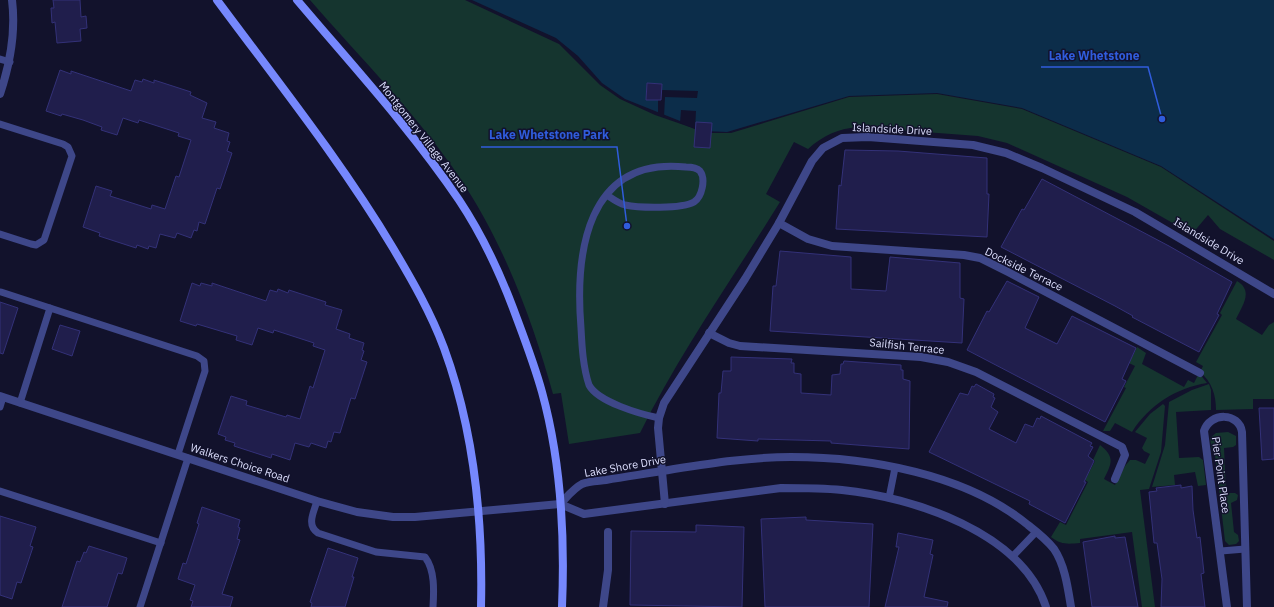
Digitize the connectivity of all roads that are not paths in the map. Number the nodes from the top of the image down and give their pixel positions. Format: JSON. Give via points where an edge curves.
{"nodes":[{"id":1,"x":12,"y":0,"type":"edge"},
{"id":2,"x":217,"y":0,"type":"edge"},
{"id":3,"x":297,"y":0,"type":"edge"},
{"id":4,"x":0,"y":58,"type":"edge"},
{"id":5,"x":10,"y":62,"type":"junction"},
{"id":6,"x":0,"y":94,"type":"edge"},
{"id":7,"x":0,"y":124,"type":"edge"},
{"id":8,"x":607,"y":195,"type":"junction"},
{"id":9,"x":779,"y":223,"type":"junction"},
{"id":10,"x":0,"y":234,"type":"edge"},
{"id":11,"x":1,"y":292,"type":"dead end"},
{"id":12,"x":1274,"y":294,"type":"edge"},
{"id":13,"x":50,"y":308,"type":"junction"},
{"id":14,"x":709,"y":333,"type":"junction"},
{"id":15,"x":1200,"y":373,"type":"dead end"},
{"id":16,"x":2,"y":397,"type":"edge"},
{"id":17,"x":20,"y":402,"type":"junction"},
{"id":18,"x":0,"y":407,"type":"edge"},
{"id":19,"x":659,"y":418,"type":"junction"},
{"id":20,"x":178,"y":454,"type":"junction"},
{"id":21,"x":188,"y":458,"type":"junction"},
{"id":22,"x":896,"y":468,"type":"junction"},
{"id":23,"x":662,"y":471,"type":"junction"},
{"id":24,"x":1115,"y":479,"type":"dead end"},
{"id":25,"x":0,"y":491,"type":"edge"},
{"id":26,"x":889,"y":498,"type":"junction"},
{"id":27,"x":317,"y":501,"type":"junction"},
{"id":28,"x":560,"y":504,"type":"junction"},
{"id":29,"x":665,"y":504,"type":"junction"},
{"id":30,"x":478,"y":511,"type":"junction"},
{"id":31,"x":608,"y":532,"type":"dead end"},
{"id":32,"x":1036,"y":532,"type":"junction"},
{"id":33,"x":161,"y":543,"type":"junction"},
{"id":34,"x":1245,"y":549,"type":"junction"},
{"id":35,"x":1220,"y":551,"type":"junction"},
{"id":36,"x":1013,"y":556,"type":"junction"},
{"id":37,"x":140,"y":607,"type":"edge"},
{"id":38,"x":433,"y":607,"type":"edge"},
{"id":39,"x":481,"y":607,"type":"edge"},
{"id":40,"x":562,"y":607,"type":"edge"},
{"id":41,"x":603,"y":607,"type":"edge"},
{"id":42,"x":1046,"y":607,"type":"edge"},
{"id":43,"x":1071,"y":607,"type":"edge"},
{"id":44,"x":1227,"y":607,"type":"edge"},
{"id":45,"x":1247,"y":607,"type":"edge"}],
"edges":[{"from":1,"to":5,"type":"street"},
{"from":2,"to":30,"type":"main road","via":[[349,177],[428,312],[444,349],[465,421]]},
{"from":3,"to":28,"type":"main road","name":"Montgomery Village Avenue","via":[[430,160],[460,201],[491,257],[527,345],[542,392],[553,440]]},
{"from":4,"to":5,"type":"lane"},
{"from":5,"to":6,"type":"street"},
{"from":7,"to":10,"type":"lane","via":[[63,144],[68,147],[72,156],[44,240],[36,245]]},
{"from":8,"to":8,"type":"lane","via":[[617,184],[630,176],[657,168],[695,168],[700,172],[702,180],[699,196],[693,202],[685,204],[629,205],[618,203]]},
{"from":8,"to":19,"type":"lane","via":[[587,230],[580,268],[580,320],[588,383],[591,390],[600,396],[638,413]]},
{"from":9,"to":12,"type":"street","name":"Islandside Drive","via":[[812,161],[819,152],[835,141],[859,137],[973,145],[1006,153],[1089,189],[1175,234]]},
{"from":9,"to":14,"type":"street","name":"Islandside Drive"},
{"from":9,"to":15,"type":"street","name":"Dockside Terrace","via":[[808,239],[832,246],[980,258]]},
{"from":11,"to":13,"type":"lane"},
{"from":13,"to":17,"type":"lane"},
{"from":13,"to":20,"type":"lane","via":[[202,358],[205,371]]},
{"from":14,"to":19,"type":"street","name":"Islandside Drive","via":[[664,403]]},
{"from":14,"to":24,"type":"street","name":"Sailfish Terrace","via":[[740,346],[921,357],[948,362],[976,372],[1122,447],[1125,455]]},
{"from":16,"to":17,"type":"street","name":"Walkers Choice Road"},
{"from":16,"to":18,"type":"lane"},
{"from":17,"to":20,"type":"street","name":"Walkers Choice Road"},
{"from":19,"to":23,"type":"street","name":"Islandside Drive","via":[[658,440]]},
{"from":20,"to":21,"type":"street","name":"Walkers Choice Road"},
{"from":21,"to":27,"type":"street","name":"Walkers Choice Road"},
{"from":21,"to":33,"type":"lane"},
{"from":22,"to":23,"type":"street","name":"Lake Shore Drive","via":[[856,461],[792,457],[739,460]]},
{"from":22,"to":26,"type":"lane"},
{"from":22,"to":32,"type":"street","name":"Lake Shore Drive","via":[[973,491],[1006,508]]},
{"from":23,"to":28,"type":"street","name":"Lake Shore Drive","via":[[582,484]]},
{"from":23,"to":29,"type":"street","name":"Islandside Drive"},
{"from":25,"to":33,"type":"lane"},
{"from":26,"to":29,"type":"street","via":[[809,487],[781,488]]},
{"from":26,"to":36,"type":"street","via":[[961,524]]},
{"from":27,"to":30,"type":"street","name":"Walkers Choice Road","via":[[357,512],[393,516]]},
{"from":27,"to":38,"type":"lane","via":[[311,523],[318,533],[376,552],[425,556],[434,585]]},
{"from":28,"to":29,"type":"street","via":[[584,514]]},
{"from":28,"to":30,"type":"street","name":"Walkers Choice Road"},
{"from":28,"to":40,"type":"main road","name":"Montgomery Village Avenue"},
{"from":30,"to":39,"type":"main road"},
{"from":31,"to":41,"type":"street","via":[[608,570]]},
{"from":32,"to":36,"type":"lane"},
{"from":32,"to":43,"type":"street","name":"Lake Shore Drive","via":[[1054,550],[1060,562]]},
{"from":33,"to":37,"type":"lane"},
{"from":34,"to":35,"type":"lane"},
{"from":34,"to":35,"type":"street","name":"Pier Point Place","via":[[1241,426],[1235,419],[1216,418],[1206,424],[1204,431]]},
{"from":34,"to":45,"type":"street","name":"Pier Point Place"},
{"from":35,"to":44,"type":"street","name":"Pier Point Place"},
{"from":36,"to":42,"type":"street","via":[[1036,585]]}]}
